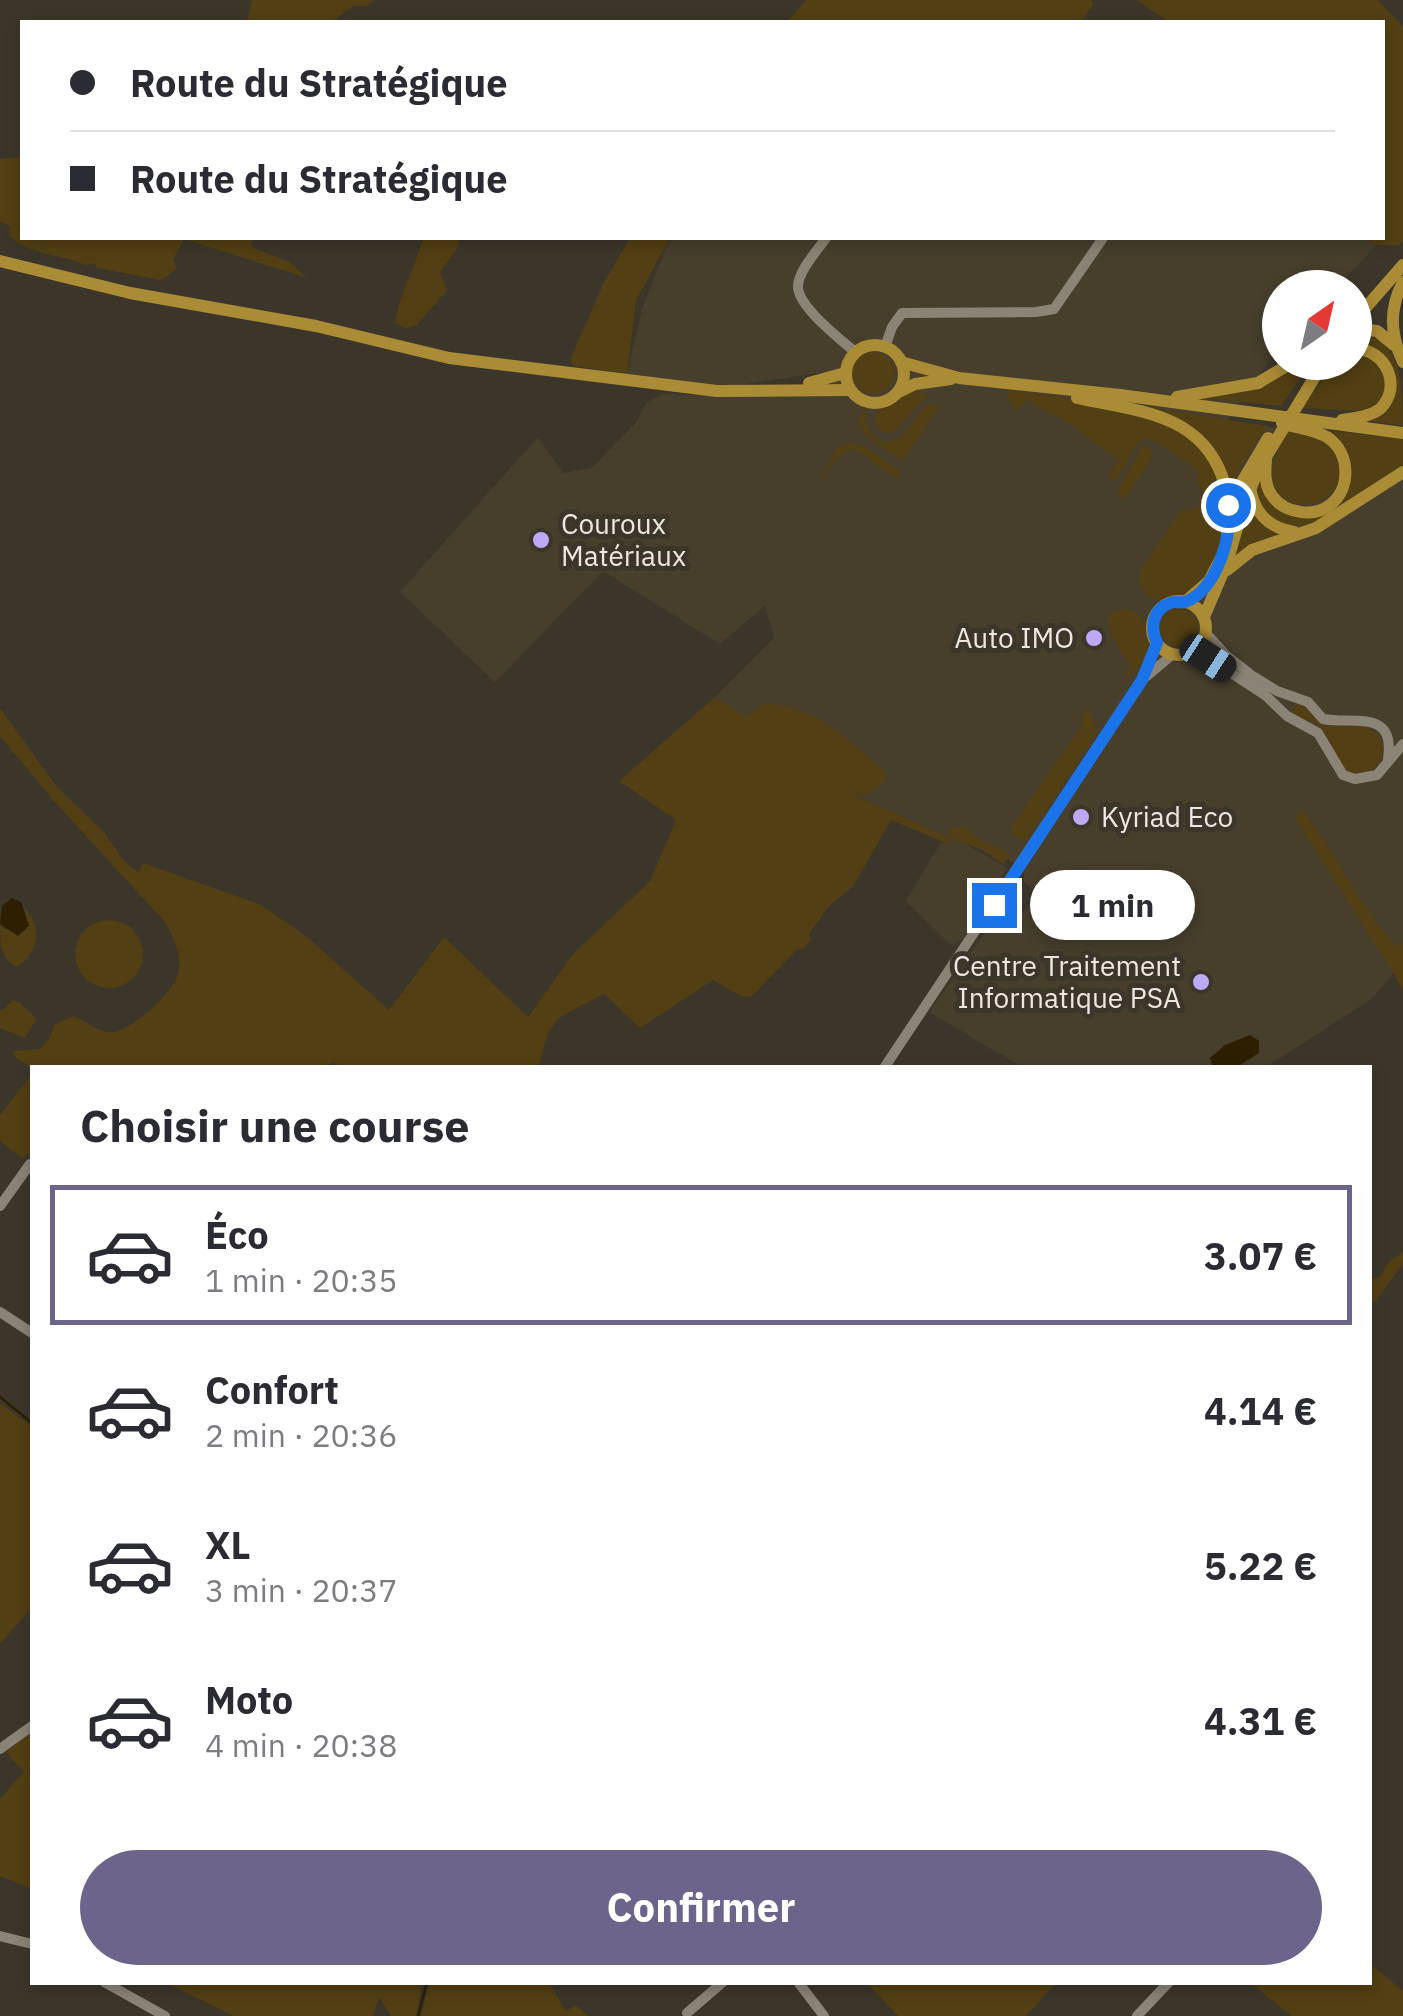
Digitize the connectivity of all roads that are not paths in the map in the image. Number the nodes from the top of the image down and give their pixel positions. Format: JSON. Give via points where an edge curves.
{"nodes":[{"id":1,"x":825,"y":240,"type":"edge"},
{"id":2,"x":1101,"y":240,"type":"edge"},
{"id":3,"x":0,"y":261,"type":"edge"},
{"id":4,"x":1403,"y":264,"type":"edge"},
{"id":5,"x":1403,"y":282,"type":"edge"},
{"id":6,"x":1372,"y":292,"type":"edge"},
{"id":7,"x":1372,"y":300,"type":"edge"},
{"id":8,"x":1372,"y":330,"type":"edge"},
{"id":9,"x":885,"y":347,"type":"junction"},
{"id":10,"x":1396,"y":347,"type":"junction"},
{"id":11,"x":855,"y":352,"type":"junction"},
{"id":12,"x":1372,"y":352,"type":"edge"},
{"id":13,"x":902,"y":362,"type":"junction"},
{"id":14,"x":1403,"y":362,"type":"edge"},
{"id":15,"x":845,"y":373,"type":"junction"},
{"id":16,"x":959,"y":378,"type":"junction"},
{"id":17,"x":1263,"y":380,"type":"edge"},
{"id":18,"x":1311,"y":380,"type":"edge"},
{"id":19,"x":1039,"y":387,"type":"junction"},
{"id":20,"x":794,"y":388,"type":"junction"},
{"id":21,"x":850,"y":390,"type":"junction"},
{"id":22,"x":898,"y":392,"type":"junction"},
{"id":23,"x":1120,"y":395,"type":"junction"},
{"id":24,"x":1256,"y":414,"type":"junction"},
{"id":25,"x":1324,"y":422,"type":"junction"},
{"id":26,"x":1403,"y":432,"type":"edge"},
{"id":27,"x":1263,"y":452,"type":"junction"},
{"id":28,"x":1403,"y":472,"type":"edge"},
{"id":29,"x":1250,"y":487,"type":"junction"},
{"id":30,"x":1230,"y":518,"type":"junction"},
{"id":31,"x":1297,"y":532,"type":"junction"},
{"id":32,"x":1222,"y":576,"type":"junction"},
{"id":33,"x":1186,"y":602,"type":"junction"},
{"id":34,"x":1204,"y":617,"type":"junction"},
{"id":35,"x":1206,"y":633,"type":"junction"},
{"id":36,"x":1157,"y":643,"type":"junction"},
{"id":37,"x":1193,"y":652,"type":"junction"},
{"id":38,"x":1172,"y":654,"type":"junction"},
{"id":39,"x":1142,"y":680,"type":"junction"},
{"id":40,"x":1403,"y":731,"type":"edge"},
{"id":41,"x":1388,"y":736,"type":"junction"},
{"id":42,"x":1403,"y":744,"type":"edge"},
{"id":43,"x":1386,"y":764,"type":"junction"},
{"id":44,"x":886,"y":1065,"type":"edge"},
{"id":45,"x":30,"y":1164,"type":"dead end"},
{"id":46,"x":0,"y":1206,"type":"edge"},
{"id":47,"x":0,"y":1312,"type":"edge"},
{"id":48,"x":30,"y":1332,"type":"edge"},
{"id":49,"x":30,"y":1727,"type":"edge"},
{"id":50,"x":0,"y":1748,"type":"edge"},
{"id":51,"x":0,"y":1936,"type":"edge"},
{"id":52,"x":30,"y":1944,"type":"edge"},
{"id":53,"x":109,"y":1985,"type":"edge"},
{"id":54,"x":720,"y":1985,"type":"edge"},
{"id":55,"x":800,"y":1985,"type":"edge"},
{"id":56,"x":1165,"y":1985,"type":"edge"},
{"id":57,"x":687,"y":2013,"type":"dead end"},
{"id":58,"x":165,"y":2016,"type":"edge"},
{"id":59,"x":824,"y":2016,"type":"edge"},
{"id":60,"x":1137,"y":2016,"type":"edge"}],
"edges":[{"from":1,"to":11,"type":"street","via":[[798,288],[802,302]]},
{"from":2,"to":9,"type":"street","via":[[1054,309],[902,313]]},
{"from":3,"to":20,"type":"main road","via":[[450,358],[656,385],[745,392]]},
{"from":4,"to":6,"type":"main road"},
{"from":4,"to":7,"type":"main road"},
{"from":5,"to":10,"type":"main road","via":[[1393,311]]},
{"from":8,"to":10,"type":"main road"},
{"from":9,"to":11,"type":"main road"},
{"from":9,"to":13,"type":"main road"},
{"from":10,"to":14,"type":"main road"},
{"from":11,"to":15,"type":"main road"},
{"from":12,"to":25,"type":"main road","via":[[1388,364],[1393,379],[1384,404],[1371,414]]},
{"from":13,"to":16,"type":"main road"},
{"from":13,"to":22,"type":"main road"},
{"from":15,"to":20,"type":"main road"},
{"from":15,"to":21,"type":"main road"},
{"from":16,"to":19,"type":"main road"},
{"from":16,"to":22,"type":"main road"},
{"from":17,"to":23,"type":"main road","via":[[1213,393]]},
{"from":18,"to":27,"type":"main road"},
{"from":19,"to":23,"type":"main road"},
{"from":19,"to":30,"type":"main road","via":[[1180,423],[1209,450]]},
{"from":20,"to":21,"type":"main road"},
{"from":21,"to":22,"type":"main road","via":[[874,404]]},
{"from":23,"to":24,"type":"main road"},
{"from":24,"to":25,"type":"main road"},
{"from":24,"to":27,"type":"main road","via":[[1332,440],[1345,460],[1341,492],[1320,510],[1283,506],[1266,484]]},
{"from":25,"to":26,"type":"main road"},
{"from":27,"to":29,"type":"main road"},
{"from":27,"to":30,"type":"main road"},
{"from":28,"to":31,"type":"main road","via":[[1331,520]]},
{"from":29,"to":31,"type":"main road","via":[[1265,520]]},
{"from":29,"to":32,"type":"main road"},
{"from":30,"to":33,"type":"main road","via":[[1219,564]]},
{"from":31,"to":32,"type":"main road","via":[[1252,550]]},
{"from":32,"to":34,"type":"main road"},
{"from":33,"to":34,"type":"main road"},
{"from":33,"to":36,"type":"main road","via":[[1166,604],[1156,614]]},
{"from":34,"to":35,"type":"main road"},
{"from":35,"to":37,"type":"main road"},
{"from":35,"to":41,"type":"street","via":[[1243,669],[1308,702],[1323,719],[1362,718]]},
{"from":36,"to":38,"type":"main road"},
{"from":36,"to":39,"type":"street"},
{"from":37,"to":38,"type":"main road"},
{"from":37,"to":43,"type":"street","via":[[1318,733],[1343,775],[1377,775]]},
{"from":38,"to":39,"type":"street"},
{"from":39,"to":44,"type":"street"},
{"from":40,"to":41,"type":"street"},
{"from":41,"to":43,"type":"street"},
{"from":42,"to":43,"type":"street"},
{"from":45,"to":46,"type":"street"},
{"from":47,"to":48,"type":"street"},
{"from":49,"to":50,"type":"street"},
{"from":51,"to":52,"type":"street"},
{"from":53,"to":58,"type":"street"},
{"from":54,"to":57,"type":"street"},
{"from":55,"to":59,"type":"street"},
{"from":56,"to":60,"type":"street"}]}
